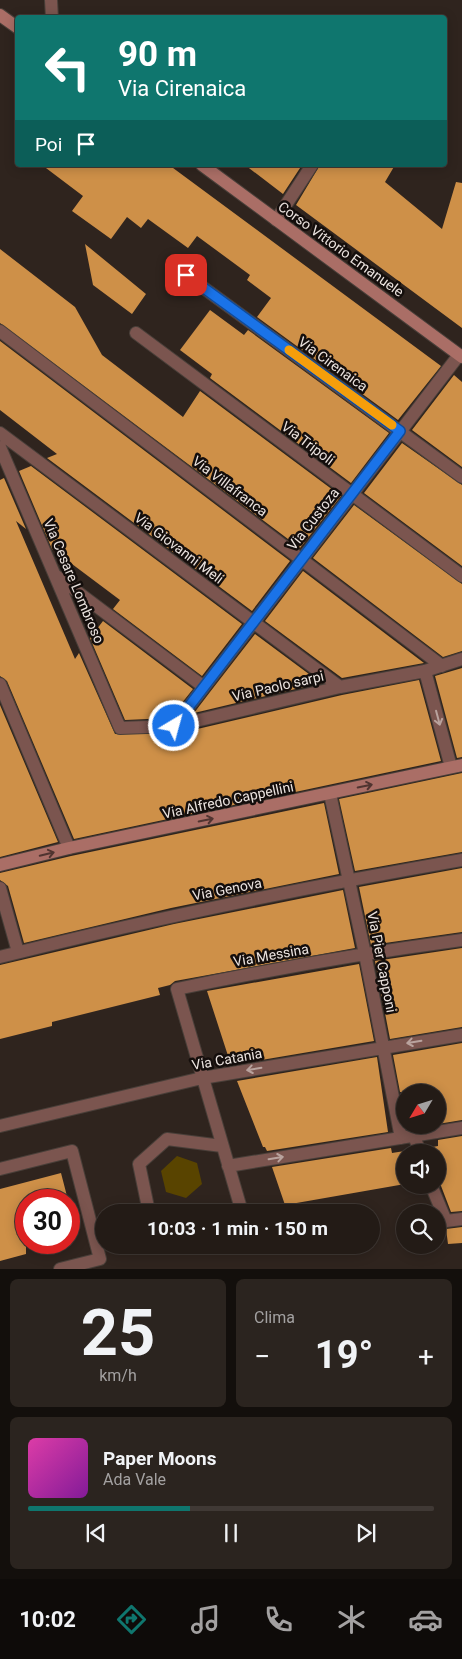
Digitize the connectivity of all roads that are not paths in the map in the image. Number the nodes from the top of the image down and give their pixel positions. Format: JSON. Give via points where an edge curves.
{"nodes":[{"id":1,"x":52,"y":0,"type":"edge"},
{"id":2,"x":0,"y":15,"type":"edge"},
{"id":3,"x":52,"y":15,"type":"edge"},
{"id":4,"x":15,"y":26,"type":"edge"},
{"id":5,"x":205,"y":167,"type":"edge"},
{"id":6,"x":311,"y":167,"type":"edge"},
{"id":7,"x":276,"y":220,"type":"junction"},
{"id":8,"x":186,"y":275,"type":"dead end"},
{"id":9,"x":0,"y":331,"type":"edge"},
{"id":10,"x":136,"y":333,"type":"dead end"},
{"id":11,"x":460,"y":356,"type":"edge"},
{"id":12,"x":400,"y":431,"type":"junction"},
{"id":13,"x":0,"y":433,"type":"edge"},
{"id":14,"x":0,"y":447,"type":"edge"},
{"id":15,"x":462,"y":477,"type":"edge"},
{"id":16,"x":352,"y":494,"type":"junction"},
{"id":17,"x":302,"y":559,"type":"junction"},
{"id":18,"x":55,"y":575,"type":"junction"},
{"id":19,"x":462,"y":576,"type":"edge"},
{"id":20,"x":253,"y":622,"type":"junction"},
{"id":21,"x":462,"y":660,"type":"edge"},
{"id":22,"x":442,"y":666,"type":"junction"},
{"id":23,"x":425,"y":671,"type":"junction"},
{"id":24,"x":0,"y":684,"type":"edge"},
{"id":25,"x":204,"y":687,"type":"junction"},
{"id":26,"x":340,"y":687,"type":"junction"},
{"id":27,"x":174,"y":726,"type":"junction"},
{"id":28,"x":120,"y":728,"type":"joint"},
{"id":29,"x":457,"y":766,"type":"edge"},
{"id":30,"x":330,"y":794,"type":"junction"},
{"id":31,"x":69,"y":848,"type":"junction"},
{"id":32,"x":462,"y":860,"type":"edge"},
{"id":33,"x":0,"y":865,"type":"edge"},
{"id":34,"x":350,"y":880,"type":"junction"},
{"id":35,"x":0,"y":888,"type":"edge"},
{"id":36,"x":462,"y":940,"type":"edge"},
{"id":37,"x":18,"y":952,"type":"junction"},
{"id":38,"x":365,"y":954,"type":"junction"},
{"id":39,"x":0,"y":956,"type":"edge"},
{"id":40,"x":462,"y":1034,"type":"edge"},
{"id":41,"x":384,"y":1048,"type":"junction"},
{"id":42,"x":202,"y":1078,"type":"junction"},
{"id":43,"x":0,"y":1126,"type":"edge"},
{"id":44,"x":462,"y":1128,"type":"edge"},
{"id":45,"x":414,"y":1136,"type":"junction"},
{"id":46,"x":400,"y":1138,"type":"junction"},
{"id":47,"x":417,"y":1144,"type":"edge"},
{"id":48,"x":222,"y":1146,"type":"junction"},
{"id":49,"x":228,"y":1166,"type":"junction"},
{"id":50,"x":0,"y":1169,"type":"edge"},
{"id":51,"x":435,"y":1194,"type":"edge"},
{"id":52,"x":147,"y":1204,"type":"edge"},
{"id":53,"x":240,"y":1204,"type":"edge"},
{"id":54,"x":462,"y":1218,"type":"edge"},
{"id":55,"x":60,"y":1269,"type":"edge"}],
"edges":[{"from":1,"to":3,"type":"street"},
{"from":2,"to":4,"type":"street"},
{"from":5,"to":7,"type":"street","name":"Corso Vittorio Emanuele"},
{"from":6,"to":7,"type":"street"},
{"from":7,"to":11,"type":"street","name":"Corso Vittorio Emanuele"},
{"from":8,"to":12,"type":"street","name":"Via Cirenaica"},
{"from":9,"to":17,"type":"street","name":"Via Villafranca"},
{"from":10,"to":16,"type":"street","name":"Via Tripoli"},
{"from":11,"to":12,"type":"street","name":"Via Custoza"},
{"from":12,"to":15,"type":"street","name":"Via Cirenaica"},
{"from":12,"to":16,"type":"street","name":"Via Custoza"},
{"from":13,"to":20,"type":"street","name":"Via Giovanni Meli"},
{"from":14,"to":18,"type":"street","name":"Via Cesare Lombroso"},
{"from":16,"to":17,"type":"street","name":"Via Custoza"},
{"from":16,"to":19,"type":"street","name":"Via Tripoli"},
{"from":17,"to":20,"type":"street","name":"Via Custoza"},
{"from":17,"to":22,"type":"street","name":"Via Villafranca"},
{"from":18,"to":25,"type":"street"},
{"from":18,"to":28,"type":"street","name":"Via Cesare Lombroso"},
{"from":20,"to":25,"type":"street","name":"Via Custoza"},
{"from":20,"to":26,"type":"street","name":"Via Giovanni Meli"},
{"from":21,"to":22,"type":"street","name":"Via Paolo sarpi"},
{"from":22,"to":23,"type":"street","name":"Via Paolo sarpi"},
{"from":23,"to":26,"type":"street","name":"Via Paolo sarpi"},
{"from":23,"to":29,"type":"street","one_way":true},
{"from":24,"to":31,"type":"street"},
{"from":25,"to":27,"type":"street","name":"Via Custoza"},
{"from":26,"to":27,"type":"street","name":"Via Paolo sarpi"},
{"from":27,"to":28,"type":"street","name":"Via Paolo sarpi"},
{"from":30,"to":29,"type":"street","name":"Via Alfredo Cappellini","one_way":true},
{"from":31,"to":30,"type":"street","name":"Via Alfredo Cappellini","one_way":true},
{"from":30,"to":34,"type":"street","name":"Via Pier Capponi"},
{"from":33,"to":31,"type":"street","name":"Via Alfredo Cappellini","one_way":true},
{"from":32,"to":34,"type":"street","name":"Via Genova"},
{"from":34,"to":37,"type":"street","name":"Via Genova","via":[[157,918]]},
{"from":34,"to":38,"type":"street","name":"Via Pier Capponi"},
{"from":35,"to":37,"type":"street"},
{"from":36,"to":38,"type":"street","name":"Via Messina"},
{"from":37,"to":39,"type":"street","name":"Via Genova"},
{"from":38,"to":41,"type":"street","name":"Via Pier Capponi"},
{"from":38,"to":42,"type":"street","name":"Via Messina","via":[[177,989]]},
{"from":40,"to":41,"type":"street","name":"Via Catania","one_way":true},
{"from":41,"to":42,"type":"street","name":"Via Catania","one_way":true},
{"from":41,"to":46,"type":"street","name":"Via Pier Capponi"},
{"from":42,"to":43,"type":"street","name":"Via Catania"},
{"from":42,"to":48,"type":"street"},
{"from":44,"to":45,"type":"street"},
{"from":45,"to":46,"type":"street"},
{"from":45,"to":47,"type":"street"},
{"from":49,"to":46,"type":"street","one_way":true},
{"from":48,"to":49,"type":"street"},
{"from":48,"to":52,"type":"street","via":[[167,1138],[138,1164]]},
{"from":49,"to":53,"type":"street"},
{"from":50,"to":55,"type":"street","via":[[72,1151],[100,1259]]},
{"from":51,"to":54,"type":"street","via":[[446,1221]]}]}
